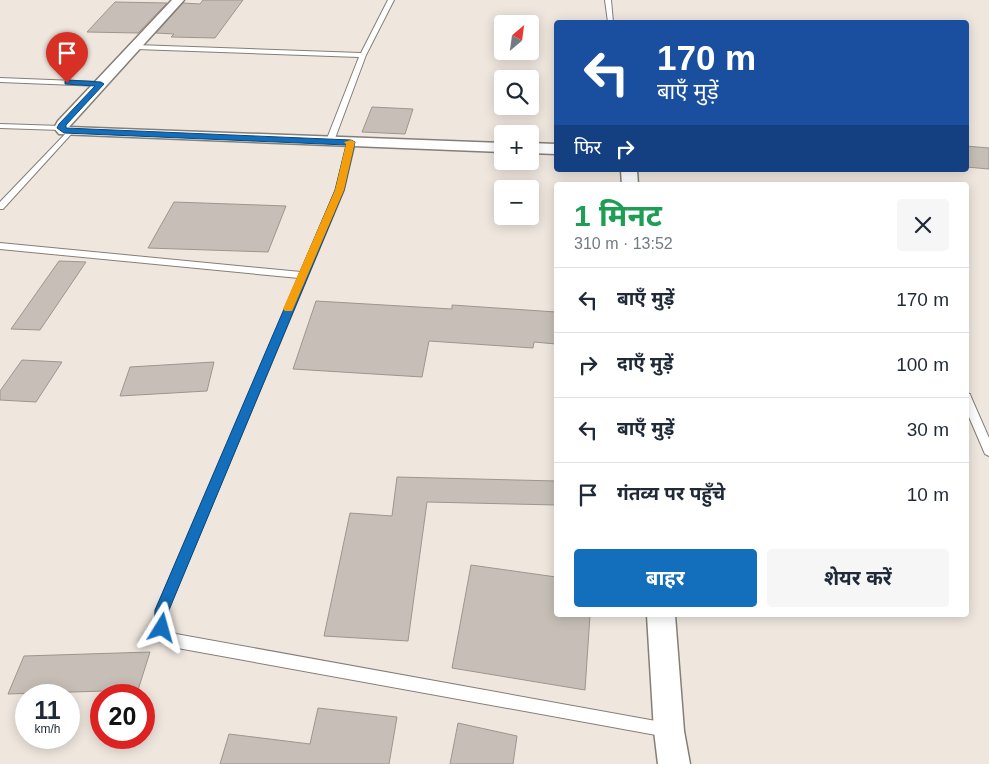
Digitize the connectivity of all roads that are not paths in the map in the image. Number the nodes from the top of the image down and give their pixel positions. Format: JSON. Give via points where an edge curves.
{"nodes":[{"id":1,"x":178,"y":0,"type":"edge"},
{"id":2,"x":391,"y":0,"type":"edge"},
{"id":3,"x":608,"y":0,"type":"edge"},
{"id":4,"x":612,"y":20,"type":"edge"},
{"id":5,"x":136,"y":47,"type":"junction"},
{"id":6,"x":364,"y":55,"type":"junction"},
{"id":7,"x":0,"y":80,"type":"edge"},
{"id":8,"x":101,"y":84,"type":"junction"},
{"id":9,"x":0,"y":126,"type":"edge"},
{"id":10,"x":66,"y":130,"type":"junction"},
{"id":11,"x":330,"y":142,"type":"junction"},
{"id":12,"x":351,"y":142,"type":"junction"},
{"id":13,"x":494,"y":148,"type":"edge"},
{"id":14,"x":539,"y":148,"type":"edge"},
{"id":15,"x":554,"y":149,"type":"edge"},
{"id":16,"x":0,"y":207,"type":"edge"},
{"id":17,"x":0,"y":246,"type":"edge"},
{"id":18,"x":302,"y":275,"type":"junction"},
{"id":19,"x":969,"y":404,"type":"edge"},
{"id":20,"x":989,"y":451,"type":"edge"},
{"id":21,"x":661,"y":617,"type":"edge"},
{"id":22,"x":669,"y":731,"type":"junction"},
{"id":23,"x":674,"y":764,"type":"edge"}],
"edges":[{"from":1,"to":5,"type":"street"},
{"from":2,"to":6,"type":"lane"},
{"from":3,"to":4,"type":"lane"},
{"from":5,"to":6,"type":"lane"},
{"from":5,"to":8,"type":"street"},
{"from":6,"to":11,"type":"lane"},
{"from":7,"to":8,"type":"lane"},
{"from":8,"to":10,"type":"street"},
{"from":9,"to":10,"type":"lane"},
{"from":10,"to":11,"type":"street"},
{"from":10,"to":16,"type":"lane"},
{"from":11,"to":12,"type":"street"},
{"from":12,"to":13,"type":"street"},
{"from":12,"to":18,"type":"lane","via":[[340,190]]},
{"from":14,"to":15,"type":"street"},
{"from":17,"to":18,"type":"lane"},
{"from":18,"to":22,"type":"lane","via":[[162,610],[162,628],[172,640]]},
{"from":19,"to":20,"type":"lane"},
{"from":21,"to":22,"type":"street"},
{"from":22,"to":23,"type":"street"}]}
